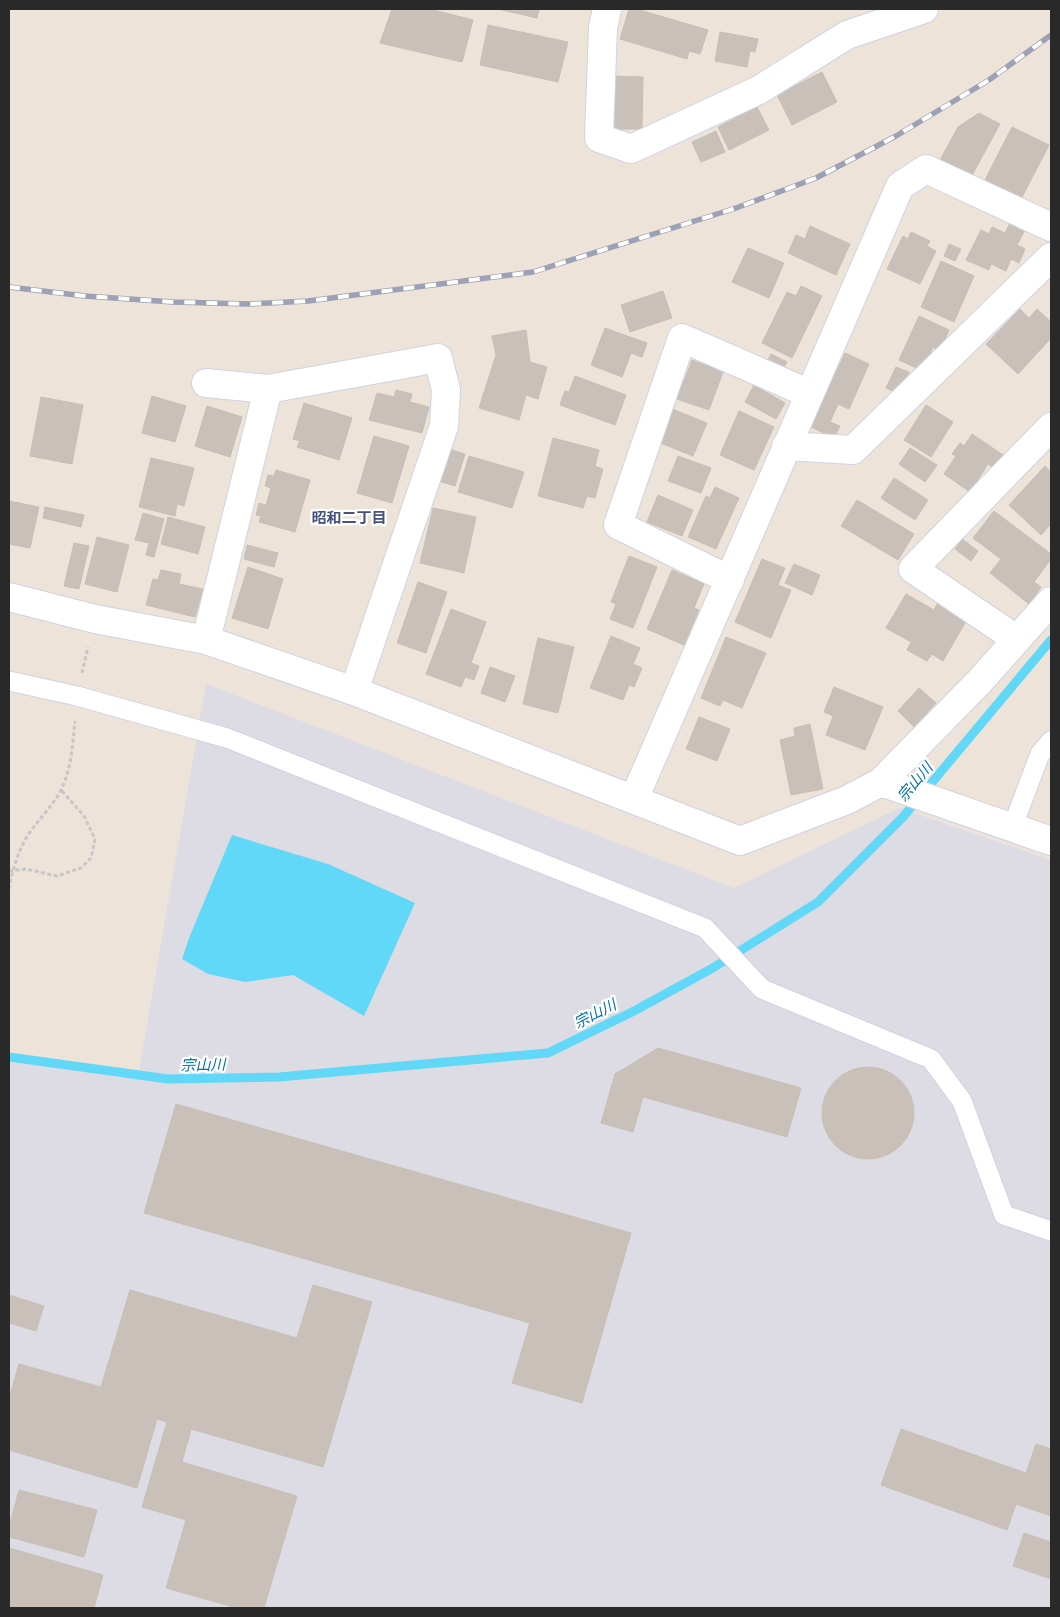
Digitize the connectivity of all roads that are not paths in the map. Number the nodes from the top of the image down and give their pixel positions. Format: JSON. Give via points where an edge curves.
{"nodes":[{"id":1,"x":607,"y":9,"type":"edge"},
{"id":2,"x":924,"y":9,"type":"edge"},
{"id":3,"x":1051,"y":227,"type":"edge"},
{"id":4,"x":1051,"y":257,"type":"edge"},
{"id":5,"x":206,"y":383,"type":"dead end"},
{"id":6,"x":268,"y":389,"type":"junction"},
{"id":7,"x":808,"y":394,"type":"junction"},
{"id":8,"x":1051,"y":427,"type":"edge"},
{"id":9,"x":786,"y":446,"type":"junction"},
{"id":10,"x":730,"y":580,"type":"junction"},
{"id":11,"x":9,"y":597,"type":"edge"},
{"id":12,"x":1051,"y":601,"type":"edge"},
{"id":13,"x":1016,"y":639,"type":"junction"},
{"id":14,"x":206,"y":640,"type":"junction"},
{"id":15,"x":9,"y":681,"type":"edge"},
{"id":16,"x":354,"y":691,"type":"junction"},
{"id":17,"x":1051,"y":741,"type":"edge"},
{"id":18,"x":881,"y":782,"type":"junction"},
{"id":19,"x":634,"y":799,"type":"junction"},
{"id":20,"x":1012,"y":828,"type":"junction"},
{"id":21,"x":1051,"y":842,"type":"edge"},
{"id":22,"x":1051,"y":1231,"type":"edge"}],
"edges":[{"from":1,"to":2,"type":"street","via":[[603,28],[599,138],[631,149],[759,90],[847,35]]},
{"from":3,"to":7,"type":"street","via":[[926,168],[900,186]]},
{"from":4,"to":9,"type":"street","via":[[853,450]]},
{"from":5,"to":6,"type":"street"},
{"from":6,"to":14,"type":"street"},
{"from":6,"to":16,"type":"street","via":[[438,358],[446,390],[444,426]]},
{"from":7,"to":9,"type":"street"},
{"from":7,"to":10,"type":"street","via":[[682,338],[618,525]]},
{"from":8,"to":13,"type":"street","via":[[913,569]]},
{"from":9,"to":10,"type":"street"},
{"from":10,"to":19,"type":"street"},
{"from":11,"to":14,"type":"street","via":[[95,619]]},
{"from":12,"to":13,"type":"street"},
{"from":13,"to":18,"type":"street","via":[[980,681]]},
{"from":14,"to":16,"type":"street"},
{"from":15,"to":22,"type":"lane","via":[[77,696],[227,738],[705,928],[762,988],[931,1059],[962,1101],[1004,1215]]},
{"from":16,"to":19,"type":"street"},
{"from":17,"to":20,"type":"lane","via":[[1040,754]]},
{"from":18,"to":19,"type":"street","via":[[839,803],[740,841]]},
{"from":18,"to":20,"type":"street"},
{"from":20,"to":21,"type":"street"}]}
